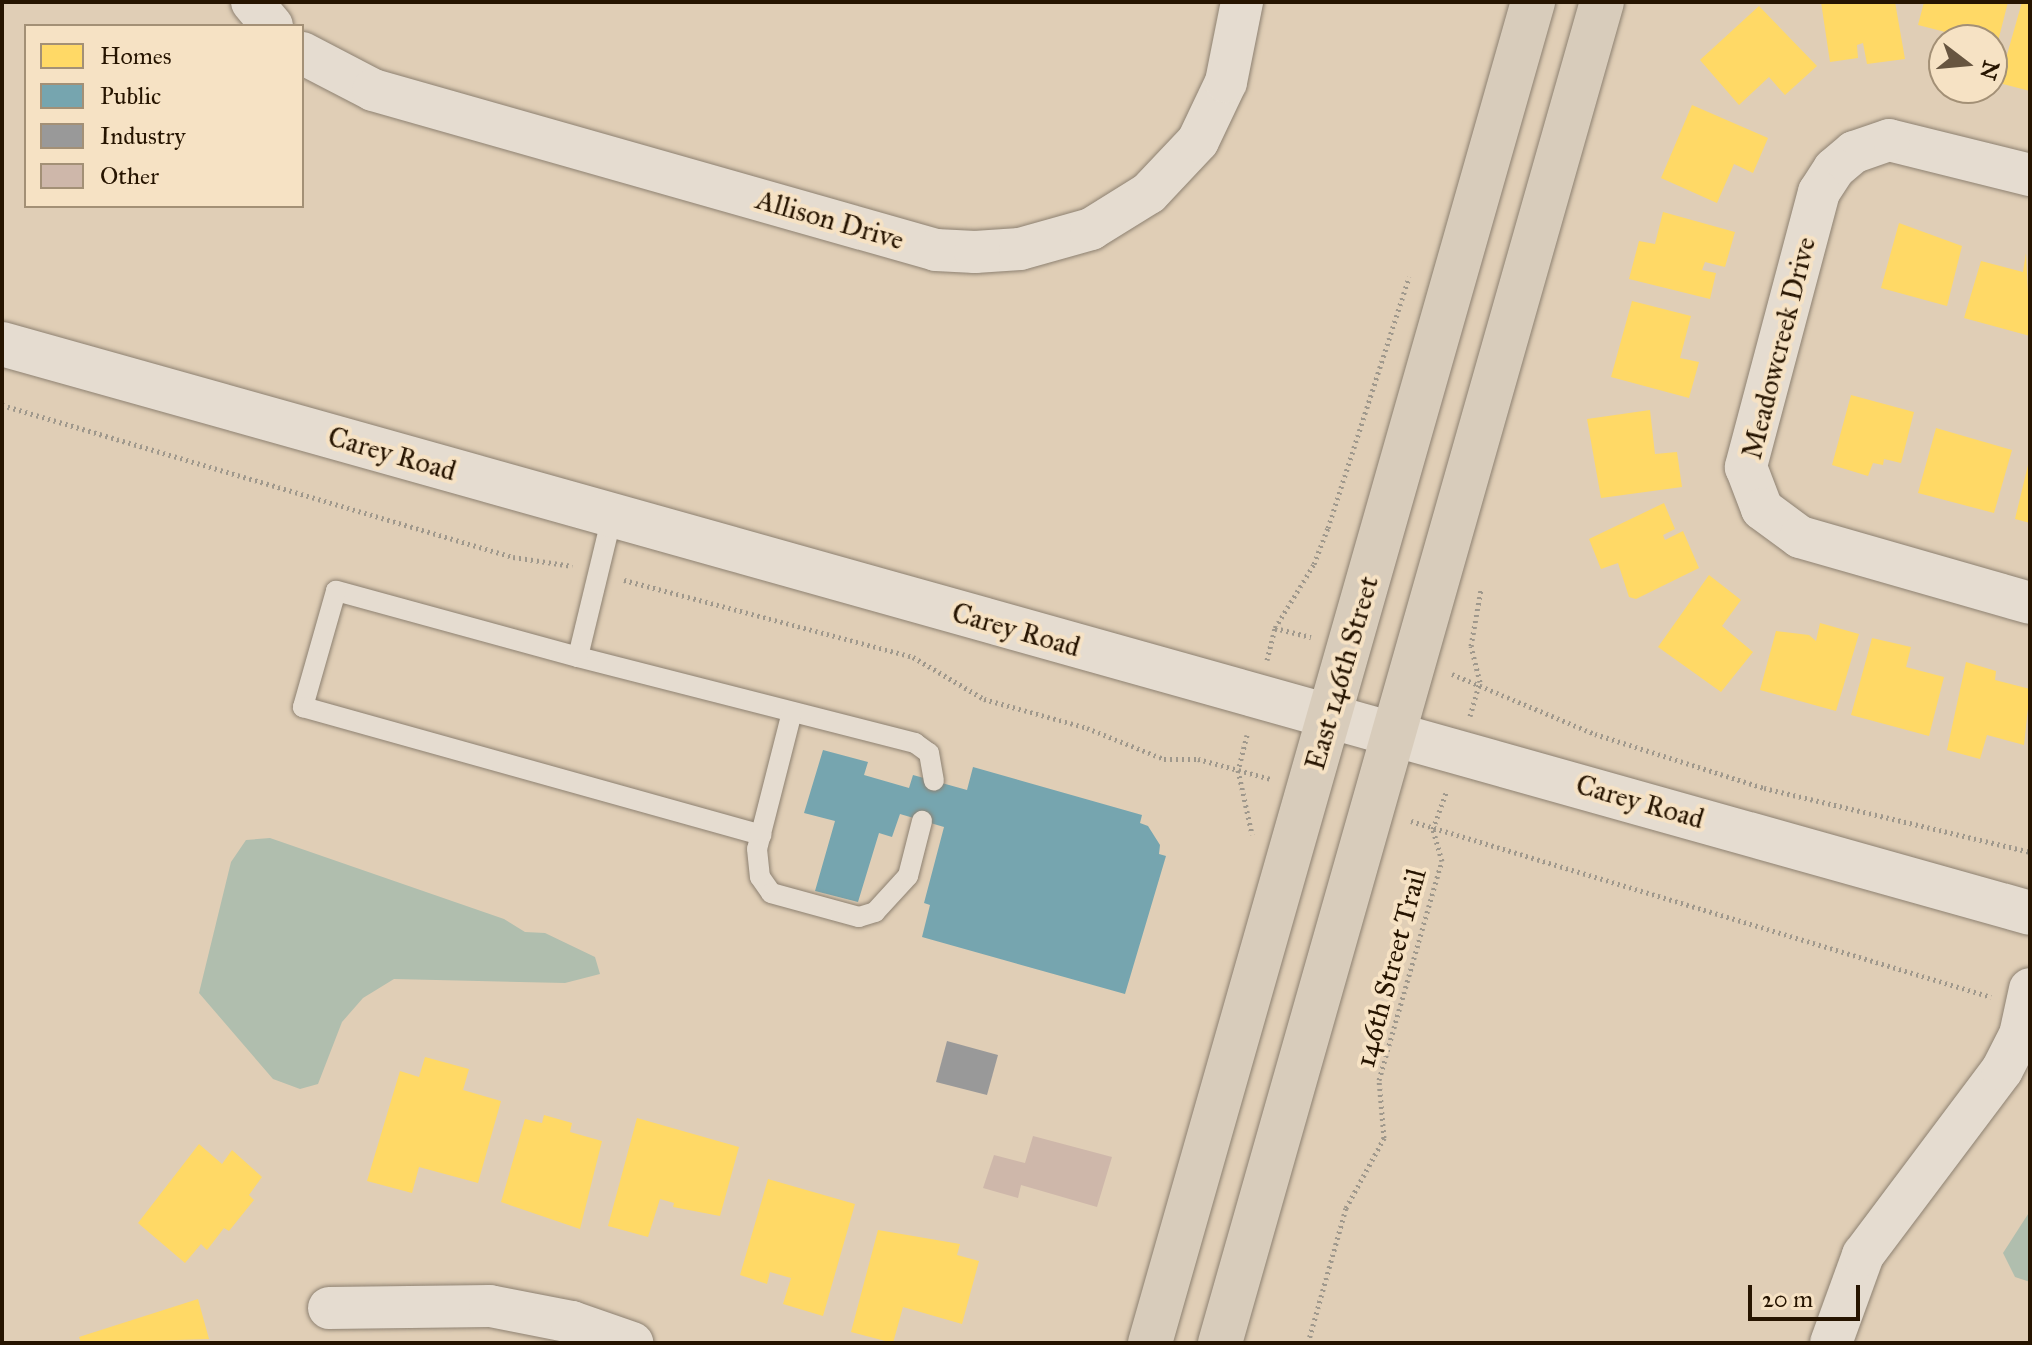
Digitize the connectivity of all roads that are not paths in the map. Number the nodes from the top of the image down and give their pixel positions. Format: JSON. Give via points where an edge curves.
{"nodes":[{"id":1,"x":252,"y":2,"type":"edge"},
{"id":2,"x":1242,"y":2,"type":"edge"},
{"id":3,"x":1533,"y":2,"type":"edge"},
{"id":4,"x":1602,"y":2,"type":"edge"},
{"id":5,"x":270,"y":24,"type":"edge"},
{"id":6,"x":304,"y":54,"type":"edge"},
{"id":7,"x":2030,"y":175,"type":"edge"},
{"id":8,"x":2,"y":344,"type":"edge"},
{"id":9,"x":612,"y":516,"type":"junction"},
{"id":10,"x":2030,"y":603,"type":"edge"},
{"id":11,"x":578,"y":657,"type":"junction"},
{"id":12,"x":792,"y":712,"type":"junction"},
{"id":13,"x":1329,"y":716,"type":"junction"},
{"id":14,"x":1394,"y":734,"type":"junction"},
{"id":15,"x":934,"y":781,"type":"dead end"},
{"id":16,"x":922,"y":821,"type":"dead end"},
{"id":17,"x":761,"y":835,"type":"junction"},
{"id":18,"x":2030,"y":913,"type":"edge"},
{"id":19,"x":2028,"y":998,"type":"edge"},
{"id":20,"x":329,"y":1308,"type":"dead end"},
{"id":21,"x":632,"y":1343,"type":"edge"},
{"id":22,"x":1150,"y":1343,"type":"edge"},
{"id":23,"x":1220,"y":1343,"type":"edge"},
{"id":24,"x":1831,"y":1343,"type":"edge"}],
"edges":[{"from":1,"to":5,"type":"street"},
{"from":2,"to":6,"type":"street","name":"Allison Drive","via":[[1226,82],[1198,141],[1149,193],[1091,229],[1020,249],[975,252],[936,250],[373,90]]},
{"from":3,"to":13,"type":"main road","name":"East 146th Street"},
{"from":4,"to":14,"type":"main road"},
{"from":7,"to":10,"type":"street","name":"Meadowcreek Drive","via":[[1889,140],[1854,152],[1834,169],[1819,192],[1749,443],[1752,489],[1762,509],[1800,537]]},
{"from":8,"to":9,"type":"street","name":"Carey Road"},
{"from":9,"to":11,"type":"lane"},
{"from":9,"to":13,"type":"street","name":"Carey Road"},
{"from":11,"to":12,"type":"lane"},
{"from":11,"to":17,"type":"lane","via":[[336,591],[303,707]]},
{"from":12,"to":15,"type":"lane","via":[[915,743],[929,753]]},
{"from":12,"to":17,"type":"lane"},
{"from":13,"to":14,"type":"street","name":"Carey Road"},
{"from":13,"to":22,"type":"main road","name":"East 146th Street"},
{"from":14,"to":18,"type":"street","name":"Carey Road"},
{"from":14,"to":23,"type":"main road"},
{"from":16,"to":17,"type":"lane","via":[[908,876],[875,912],[859,917],[771,893],[760,877]]},
{"from":19,"to":24,"type":"street","via":[[2002,1070],[1863,1255]]},
{"from":20,"to":21,"type":"street","via":[[490,1306],[572,1322]]}]}
